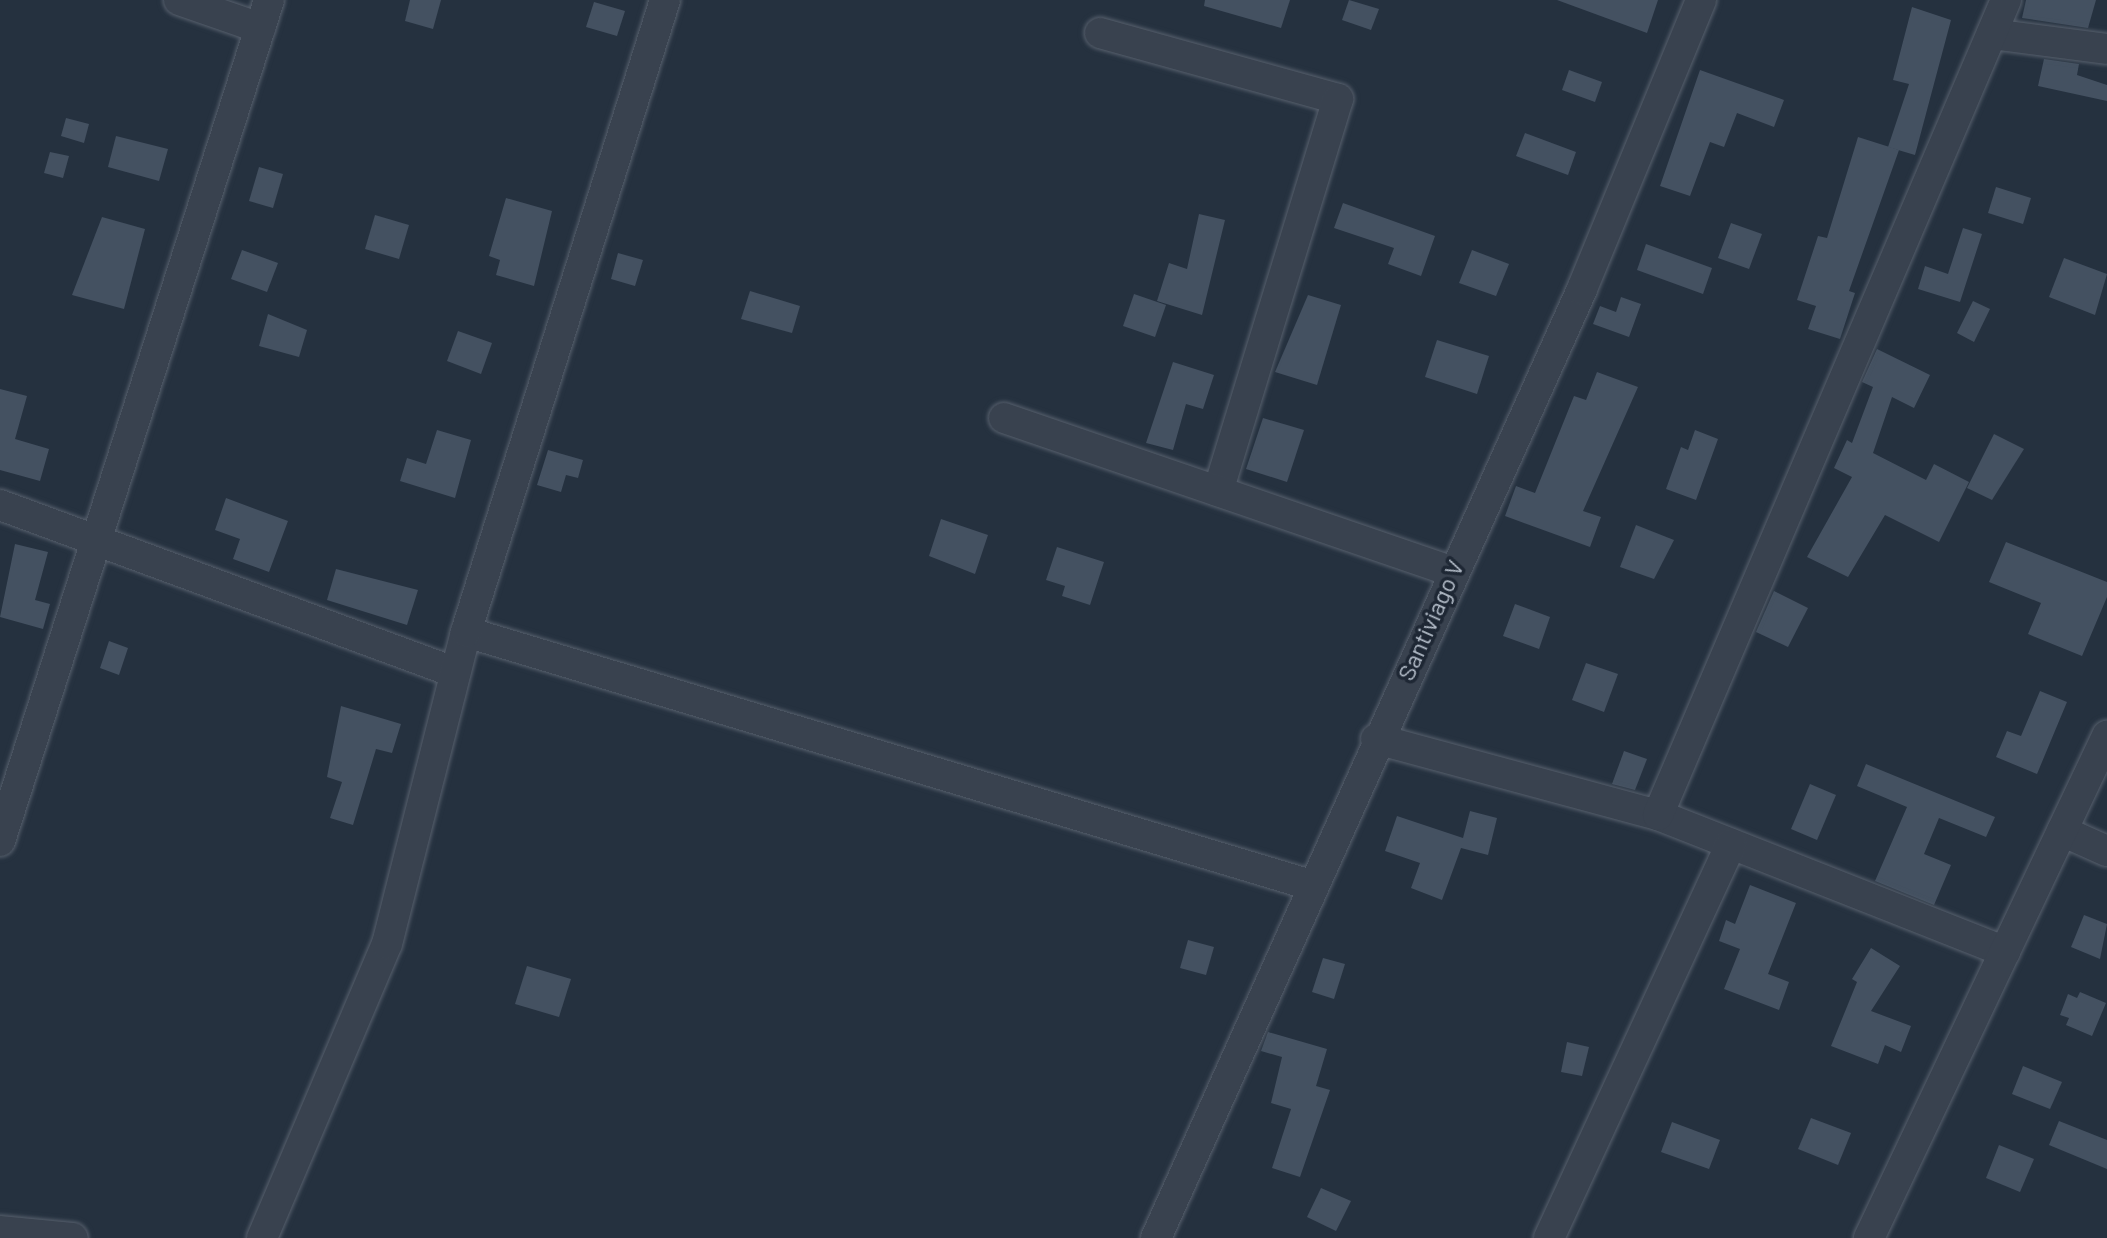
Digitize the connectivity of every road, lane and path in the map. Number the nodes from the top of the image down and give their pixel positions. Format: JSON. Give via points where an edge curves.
{"nodes":[{"id":1,"x":179,"y":0,"type":"edge"},
{"id":2,"x":665,"y":0,"type":"edge"},
{"id":3,"x":1701,"y":0,"type":"edge"},
{"id":4,"x":2006,"y":0,"type":"edge"},
{"id":5,"x":264,"y":14,"type":"edge"},
{"id":6,"x":1100,"y":33,"type":"dead end"},
{"id":7,"x":1992,"y":34,"type":"junction"},
{"id":8,"x":2107,"y":49,"type":"edge"},
{"id":9,"x":1004,"y":418,"type":"dead end"},
{"id":10,"x":1218,"y":491,"type":"junction"},
{"id":11,"x":0,"y":505,"type":"edge"},
{"id":12,"x":96,"y":536,"type":"junction"},
{"id":13,"x":1452,"y":571,"type":"junction"},
{"id":14,"x":466,"y":632,"type":"junction"},
{"id":15,"x":454,"y":672,"type":"junction"},
{"id":16,"x":2107,"y":736,"type":"edge"},
{"id":17,"x":1376,"y":739,"type":"junction"},
{"id":18,"x":1658,"y":815,"type":"junction"},
{"id":19,"x":2062,"y":831,"type":"junction"},
{"id":20,"x":0,"y":841,"type":"edge"},
{"id":21,"x":1731,"y":844,"type":"junction"},
{"id":22,"x":2107,"y":851,"type":"edge"},
{"id":23,"x":1314,"y":886,"type":"junction"},
{"id":24,"x":2005,"y":952,"type":"junction"},
{"id":25,"x":0,"y":1231,"type":"edge"},
{"id":26,"x":73,"y":1238,"type":"edge"},
{"id":27,"x":262,"y":1238,"type":"edge"},
{"id":28,"x":1156,"y":1238,"type":"edge"},
{"id":29,"x":1549,"y":1238,"type":"edge"},
{"id":30,"x":1869,"y":1238,"type":"edge"}],
"edges":[{"from":1,"to":5,"type":"street"},
{"from":2,"to":14,"type":"street"},
{"from":3,"to":13,"type":"street","name":"Santiviago V","via":[[1582,289]]},
{"from":4,"to":7,"type":"street"},
{"from":5,"to":12,"type":"street"},
{"from":6,"to":10,"type":"street","via":[[1338,99]]},
{"from":7,"to":8,"type":"street"},
{"from":7,"to":18,"type":"street"},
{"from":9,"to":10,"type":"street"},
{"from":10,"to":13,"type":"street"},
{"from":11,"to":12,"type":"street"},
{"from":12,"to":15,"type":"street"},
{"from":12,"to":20,"type":"street"},
{"from":13,"to":17,"type":"street","name":"Santiviago V"},
{"from":14,"to":15,"type":"street"},
{"from":14,"to":23,"type":"street"},
{"from":15,"to":27,"type":"street","via":[[387,944]]},
{"from":16,"to":19,"type":"street"},
{"from":17,"to":18,"type":"street"},
{"from":17,"to":23,"type":"street","name":"Santiviago V"},
{"from":18,"to":21,"type":"street"},
{"from":19,"to":22,"type":"street"},
{"from":19,"to":24,"type":"street"},
{"from":21,"to":24,"type":"street"},
{"from":21,"to":29,"type":"street"},
{"from":23,"to":28,"type":"street","name":"Santiviago V"},
{"from":24,"to":30,"type":"street"},
{"from":25,"to":26,"type":"street"}]}
